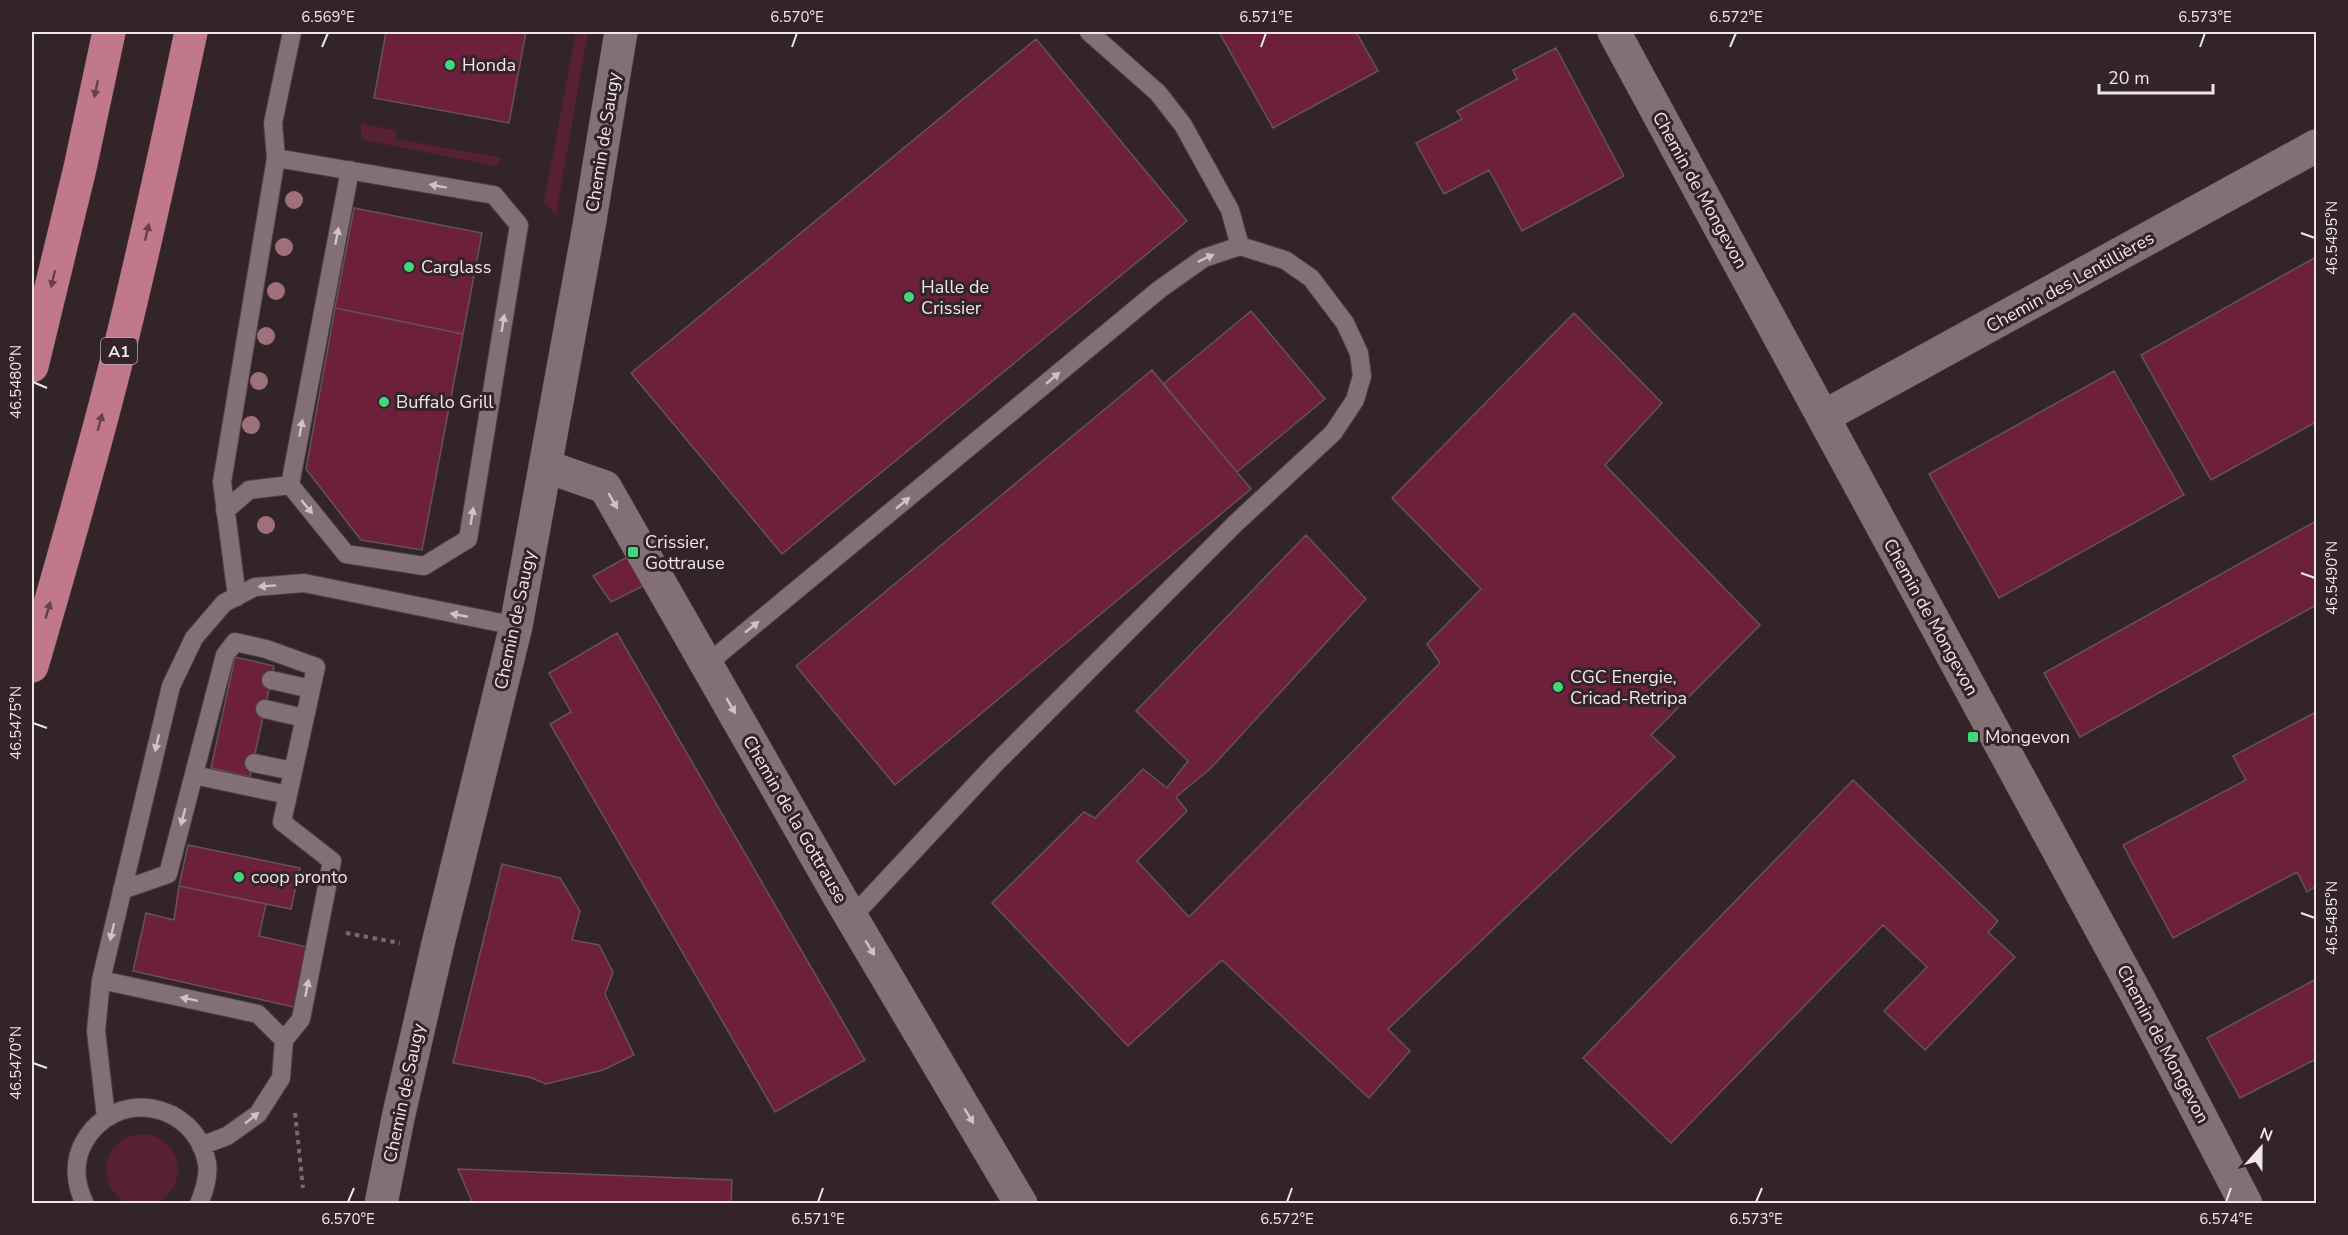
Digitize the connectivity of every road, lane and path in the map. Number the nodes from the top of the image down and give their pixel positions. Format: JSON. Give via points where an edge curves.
{"nodes":[{"id":1,"x":109,"y":32,"type":"edge"},
{"id":2,"x":191,"y":32,"type":"edge"},
{"id":3,"x":292,"y":32,"type":"edge"},
{"id":4,"x":621,"y":32,"type":"edge"},
{"id":5,"x":1614,"y":32,"type":"edge"},
{"id":6,"x":1099,"y":35,"type":"edge"},
{"id":7,"x":2316,"y":146,"type":"edge"},
{"id":8,"x":276,"y":158,"type":"junction"},
{"id":9,"x":350,"y":170,"type":"junction"},
{"id":10,"x":1240,"y":246,"type":"junction"},
{"id":11,"x":32,"y":366,"type":"edge"},
{"id":12,"x":1823,"y":417,"type":"junction"},
{"id":13,"x":545,"y":466,"type":"junction"},
{"id":14,"x":290,"y":485,"type":"junction"},
{"id":15,"x":225,"y":511,"type":"junction"},
{"id":16,"x":237,"y":597,"type":"junction"},
{"id":17,"x":516,"y":626,"type":"junction"},
{"id":18,"x":707,"y":664,"type":"junction"},
{"id":19,"x":32,"y":666,"type":"edge"},
{"id":20,"x":271,"y":680,"type":"dead end"},
{"id":21,"x":310,"y":689,"type":"junction"},
{"id":22,"x":265,"y":710,"type":"dead end"},
{"id":23,"x":304,"y":718,"type":"junction"},
{"id":24,"x":254,"y":763,"type":"dead end"},
{"id":25,"x":293,"y":771,"type":"junction"},
{"id":26,"x":194,"y":775,"type":"junction"},
{"id":27,"x":288,"y":795,"type":"junction"},
{"id":28,"x":122,"y":890,"type":"junction"},
{"id":29,"x":852,"y":917,"type":"junction"},
{"id":30,"x":319,"y":927,"type":"junction"},
{"id":31,"x":402,"y":944,"type":"dead end"},
{"id":32,"x":101,"y":980,"type":"junction"},
{"id":33,"x":284,"y":1040,"type":"junction"},
{"id":34,"x":281,"y":1078,"type":"junction"},
{"id":35,"x":106,"y":1117,"type":"junction"},
{"id":36,"x":201,"y":1146,"type":"junction"},
{"id":37,"x":303,"y":1188,"type":"dead end"},
{"id":38,"x":85,"y":1203,"type":"edge"},
{"id":39,"x":199,"y":1203,"type":"edge"},
{"id":40,"x":381,"y":1203,"type":"edge"},
{"id":41,"x":1021,"y":1203,"type":"edge"},
{"id":42,"x":2247,"y":1203,"type":"edge"}],
"edges":[{"from":1,"to":11,"type":"highway","one_way":true},
{"from":19,"to":2,"type":"highway","number":"A1","one_way":true,"via":[[118,355]]},
{"from":3,"to":8,"type":"lane","via":[[273,123]]},
{"from":4,"to":13,"type":"street","name":"Chemin de Saugy"},
{"from":5,"to":12,"type":"street","name":"Chemin de Mongevon"},
{"from":6,"to":10,"type":"lane","via":[[1158,93],[1183,125],[1230,210]]},
{"from":7,"to":12,"type":"street","name":"Chemin des Lentillières"},
{"from":8,"to":9,"type":"lane"},
{"from":8,"to":15,"type":"lane","via":[[222,482]]},
{"from":14,"to":9,"type":"lane","one_way":true},
{"from":14,"to":9,"type":"lane","one_way":true,"via":[[346,554],[424,566],[468,539],[519,225],[494,195]]},
{"from":18,"to":10,"type":"lane","one_way":true,"via":[[1160,289],[1204,258]]},
{"from":10,"to":29,"type":"lane","via":[[1286,260],[1326,296],[1359,352],[1362,376],[1355,400],[1333,433],[1236,523],[994,765]]},
{"from":12,"to":42,"type":"street","name":"Chemin de Mongevon"},
{"from":13,"to":17,"type":"street","name":"Chemin de Saugy"},
{"from":13,"to":18,"type":"street","name":"Chemin de la Gottrause","one_way":true,"via":[[605,487]]},
{"from":14,"to":15,"type":"lane","via":[[249,490]]},
{"from":15,"to":16,"type":"lane"},
{"from":17,"to":16,"type":"lane","one_way":true,"via":[[304,583],[255,587]]},
{"from":16,"to":28,"type":"lane","one_way":true,"via":[[224,603],[194,638],[171,686]]},
{"from":17,"to":40,"type":"street","name":"Chemin de Saugy","via":[[434,959]]},
{"from":18,"to":29,"type":"street","name":"Chemin de la Gottrause","one_way":true},
{"from":20,"to":21,"type":"lane"},
{"from":21,"to":23,"type":"lane"},
{"from":21,"to":26,"type":"lane","via":[[316,667],[235,642],[225,655],[227,670],[207,753]]},
{"from":22,"to":23,"type":"lane"},
{"from":23,"to":25,"type":"lane"},
{"from":24,"to":25,"type":"lane"},
{"from":25,"to":27,"type":"lane"},
{"from":26,"to":27,"type":"lane"},
{"from":26,"to":28,"type":"lane","one_way":true,"via":[[168,874]]},
{"from":27,"to":30,"type":"lane","via":[[282,822],[332,861]]},
{"from":28,"to":32,"type":"lane","one_way":true},
{"from":29,"to":41,"type":"street","name":"Chemin de la Gottrause","one_way":true},
{"from":30,"to":31,"type":"path"},
{"from":33,"to":30,"type":"lane","one_way":true,"via":[[301,1019]]},
{"from":33,"to":32,"type":"lane","one_way":true,"via":[[258,1014]]},
{"from":32,"to":35,"type":"lane","via":[[96,1031]]},
{"from":33,"to":34,"type":"lane"},
{"from":36,"to":34,"type":"lane","one_way":true,"via":[[227,1136],[258,1114]]},
{"from":34,"to":37,"type":"path","via":[[292,1092]]},
{"from":35,"to":36,"type":"lane","via":[[127,1108],[149,1107],[171,1114],[189,1127]]},
{"from":35,"to":38,"type":"lane","via":[[90,1131],[80,1149],[76,1170]]},
{"from":36,"to":39,"type":"lane","via":[[207,1165],[206,1185]]}]}
